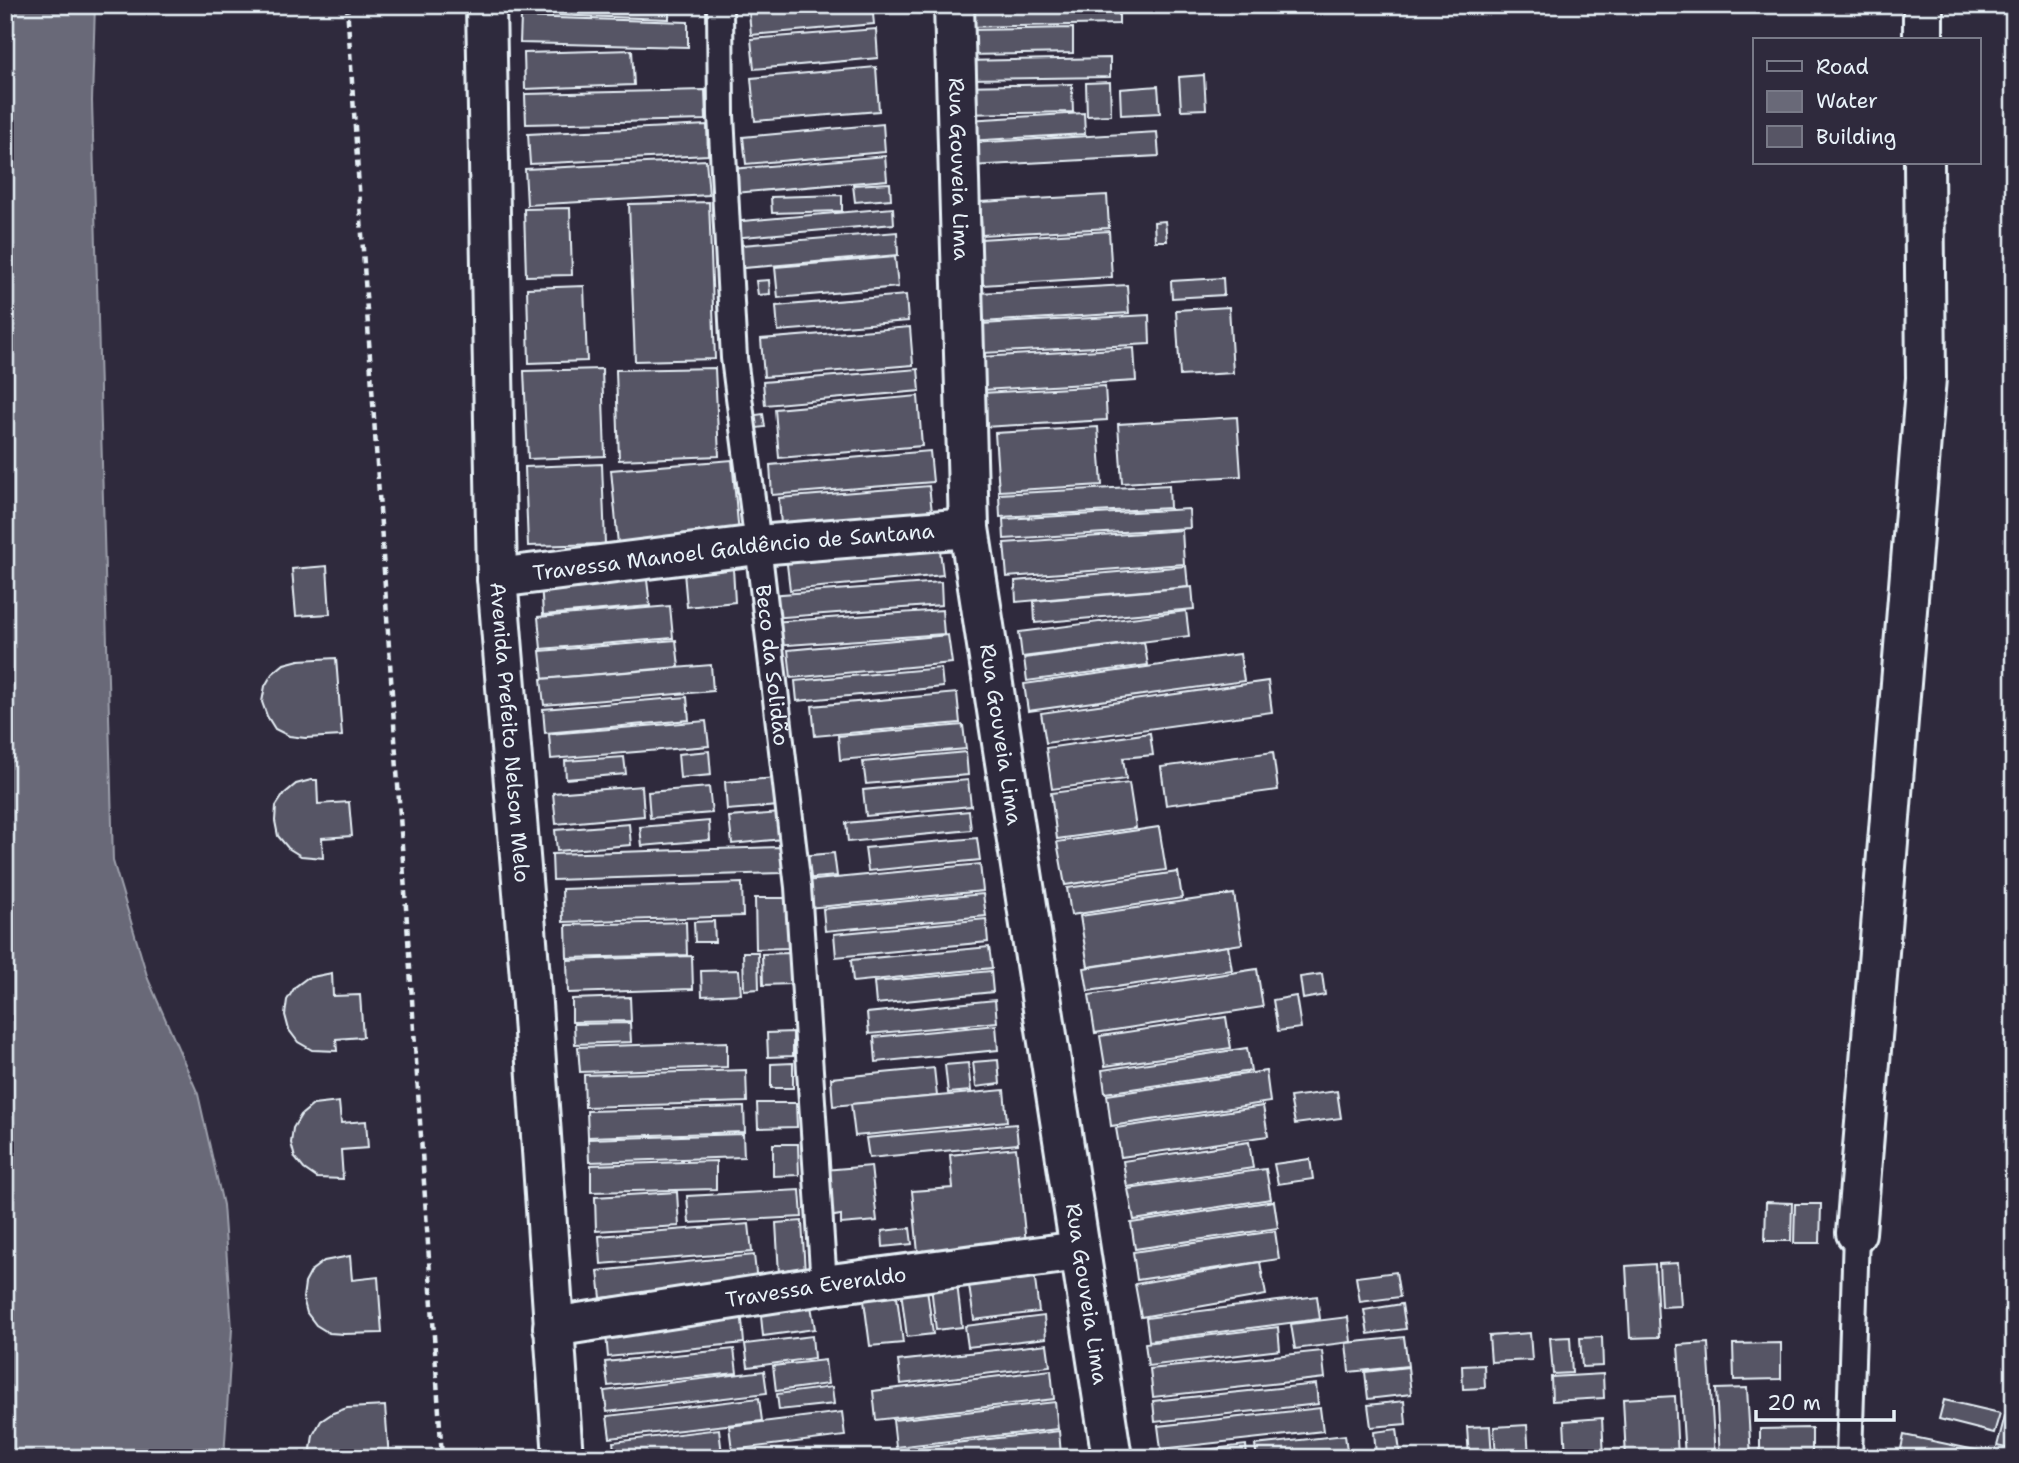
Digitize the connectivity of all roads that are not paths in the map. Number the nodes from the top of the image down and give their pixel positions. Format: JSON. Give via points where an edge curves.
{"nodes":[{"id":1,"x":486,"y":5,"type":"edge"},
{"id":2,"x":720,"y":5,"type":"edge"},
{"id":3,"x":954,"y":5,"type":"edge"},
{"id":4,"x":1923,"y":5,"type":"edge"},
{"id":5,"x":1923,"y":38,"type":"edge"},
{"id":6,"x":1924,"y":164,"type":"edge"},
{"id":7,"x":969,"y":528,"type":"junction"},
{"id":8,"x":758,"y":545,"type":"junction"},
{"id":9,"x":497,"y":578,"type":"junction"},
{"id":10,"x":1856,"y":1233,"type":"joint"},
{"id":11,"x":1079,"y":1251,"type":"junction"},
{"id":12,"x":824,"y":1285,"type":"junction"},
{"id":13,"x":553,"y":1327,"type":"junction"},
{"id":14,"x":564,"y":1458,"type":"edge"},
{"id":15,"x":1112,"y":1458,"type":"edge"},
{"id":16,"x":1849,"y":1458,"type":"edge"}],
"edges":[{"from":1,"to":9,"type":"street","name":"Avenida Prefeito Nelson Melo"},
{"from":2,"to":8,"type":"lane","name":"Beco da Solidão","via":[[734,358]]},
{"from":3,"to":7,"type":"street","name":"Rua Gouveia Lima"},
{"from":4,"to":5,"type":"street"},
{"from":6,"to":10,"type":"street","via":[[1926,378]]},
{"from":7,"to":8,"type":"street","name":"Travessa Manoel Galdêncio de Santana"},
{"from":7,"to":11,"type":"street","name":"Rua Gouveia Lima"},
{"from":8,"to":9,"type":"street","name":"Travessa Manoel Galdêncio de Santana"},
{"from":8,"to":12,"type":"lane","name":"Beco da Solidão","via":[[798,887]]},
{"from":9,"to":13,"type":"street","name":"Avenida Prefeito Nelson Melo"},
{"from":10,"to":16,"type":"lane"},
{"from":11,"to":12,"type":"street","name":"Travessa Everaldo"},
{"from":11,"to":15,"type":"street","name":"Rua Gouveia Lima"},
{"from":12,"to":13,"type":"street","name":"Travessa Everaldo"},
{"from":13,"to":14,"type":"street","name":"Avenida Prefeito Nelson Melo"}]}
